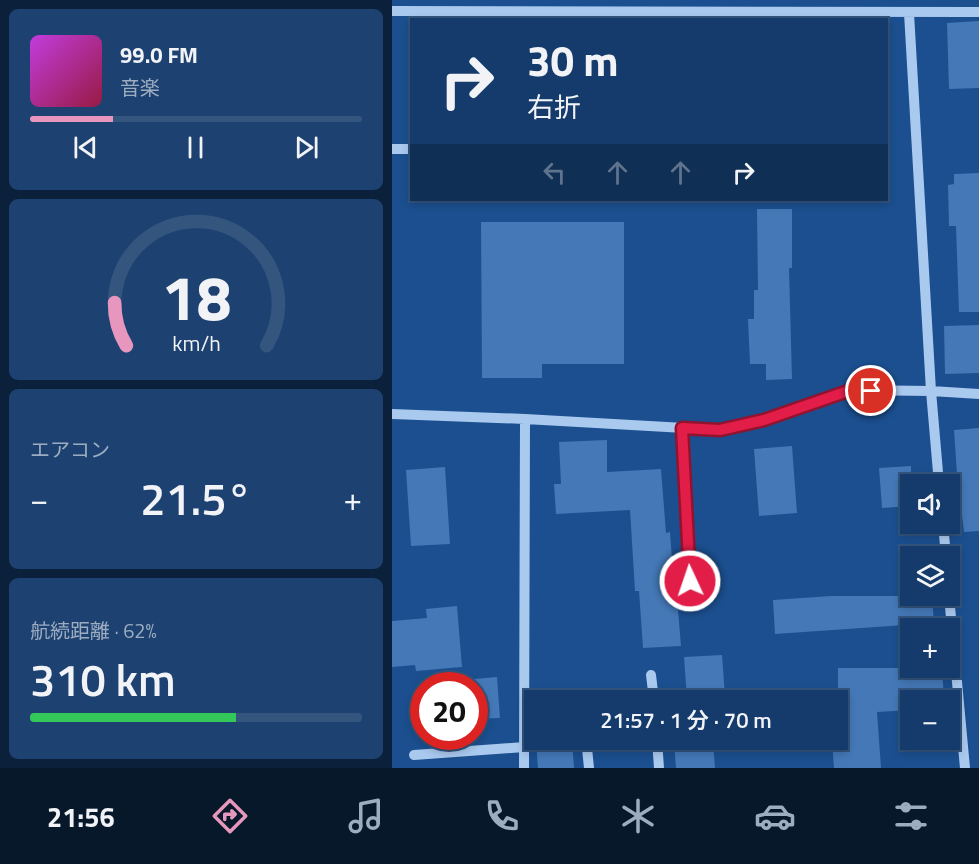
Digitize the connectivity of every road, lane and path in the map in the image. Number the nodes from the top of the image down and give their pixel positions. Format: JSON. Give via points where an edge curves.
{"nodes":[{"id":1,"x":798,"y":0,"type":"edge"},
{"id":2,"x":392,"y":11,"type":"edge"},
{"id":3,"x":798,"y":12,"type":"junction"},
{"id":4,"x":980,"y":12,"type":"edge"},
{"id":5,"x":909,"y":13,"type":"junction"},
{"id":6,"x":743,"y":16,"type":"edge"},
{"id":7,"x":392,"y":148,"type":"edge"},
{"id":8,"x":410,"y":148,"type":"edge"},
{"id":9,"x":931,"y":391,"type":"junction"},
{"id":10,"x":980,"y":394,"type":"edge"},
{"id":11,"x":392,"y":414,"type":"edge"},
{"id":12,"x":525,"y":419,"type":"junction"},
{"id":13,"x":682,"y":428,"type":"junction"},
{"id":14,"x":938,"y":474,"type":"edge"},
{"id":15,"x":690,"y":581,"type":"dead end"},
{"id":16,"x":950,"y":606,"type":"edge"},
{"id":17,"x":651,"y":675,"type":"dead end"},
{"id":18,"x":524,"y":690,"type":"edge"},
{"id":19,"x":653,"y":690,"type":"edge"},
{"id":20,"x":524,"y":747,"type":"edge"},
{"id":21,"x":524,"y":750,"type":"edge"},
{"id":22,"x":587,"y":750,"type":"edge"},
{"id":23,"x":658,"y":750,"type":"edge"},
{"id":24,"x":414,"y":755,"type":"dead end"},
{"id":25,"x":524,"y":768,"type":"edge"},
{"id":26,"x":589,"y":768,"type":"edge"},
{"id":27,"x":659,"y":768,"type":"edge"},
{"id":28,"x":965,"y":768,"type":"edge"}],
"edges":[{"from":1,"to":3,"type":"street"},
{"from":2,"to":6,"type":"street"},
{"from":3,"to":5,"type":"street"},
{"from":3,"to":6,"type":"street"},
{"from":4,"to":5,"type":"street"},
{"from":5,"to":9,"type":"street"},
{"from":7,"to":8,"type":"street"},
{"from":9,"to":10,"type":"street"},
{"from":9,"to":13,"type":"street","via":[[851,390],[764,420],[720,430]]},
{"from":9,"to":14,"type":"street"},
{"from":11,"to":12,"type":"street"},
{"from":12,"to":13,"type":"street"},
{"from":12,"to":18,"type":"street"},
{"from":13,"to":15,"type":"street"},
{"from":16,"to":28,"type":"street"},
{"from":17,"to":19,"type":"street"},
{"from":20,"to":24,"type":"street"},
{"from":21,"to":25,"type":"street"},
{"from":22,"to":26,"type":"street"},
{"from":23,"to":27,"type":"street"}]}
